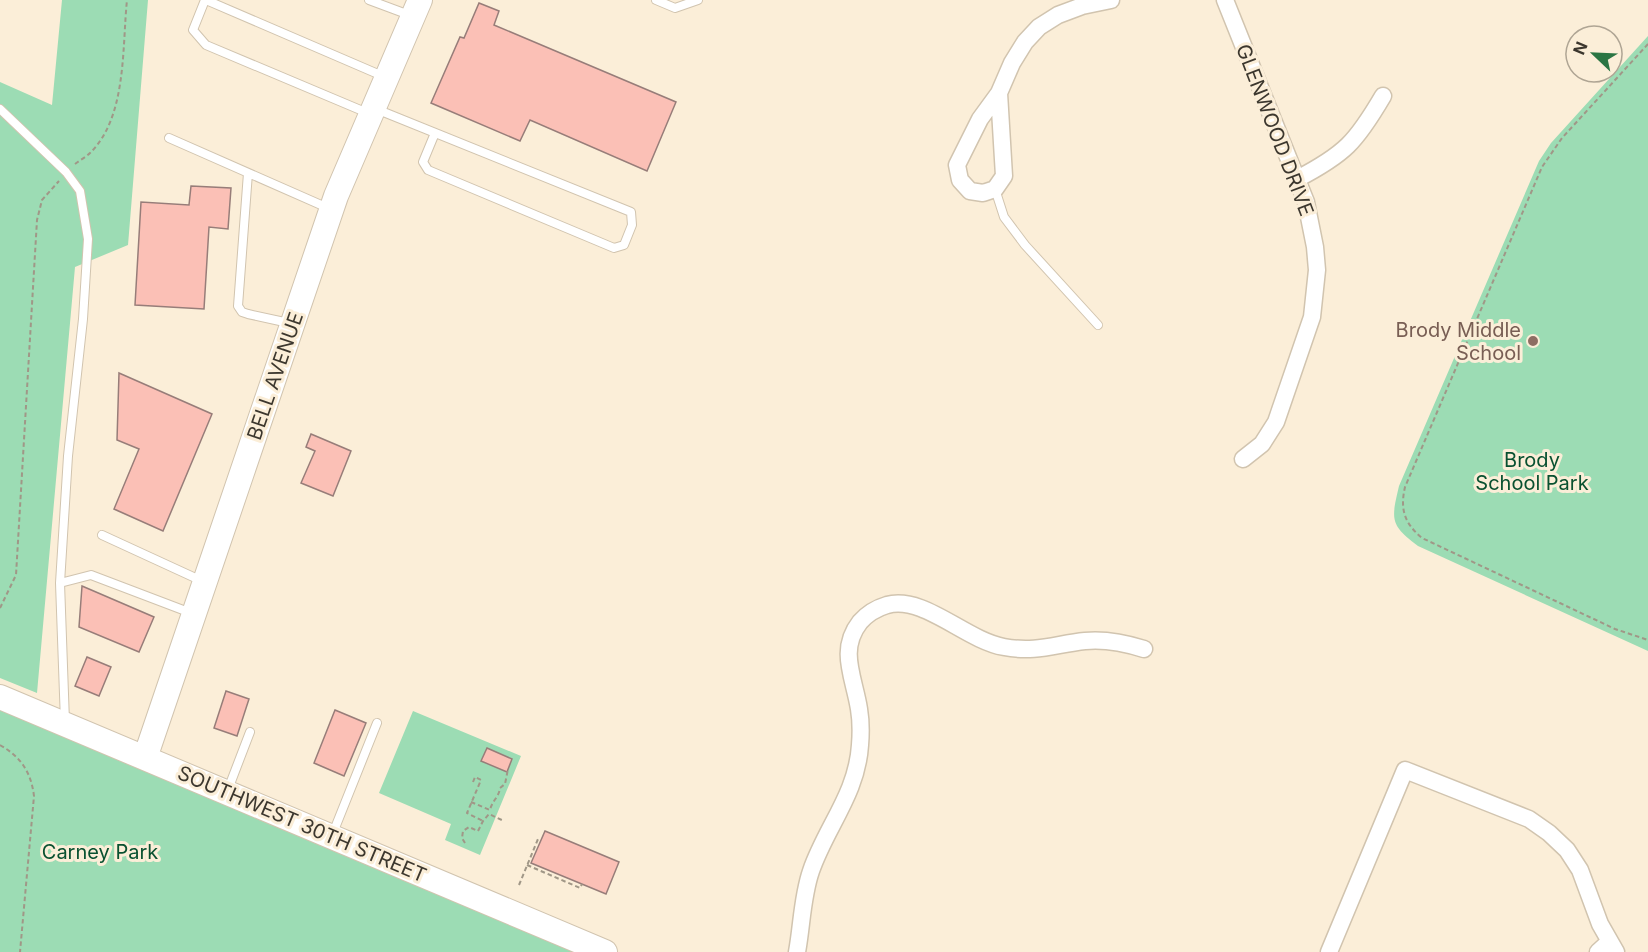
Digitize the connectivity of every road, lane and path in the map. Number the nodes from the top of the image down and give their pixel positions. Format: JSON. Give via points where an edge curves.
{"nodes":[{"id":1,"x":127,"y":0,"type":"edge"},
{"id":2,"x":205,"y":0,"type":"edge"},
{"id":3,"x":369,"y":0,"type":"edge"},
{"id":4,"x":656,"y":0,"type":"edge"},
{"id":5,"x":698,"y":0,"type":"edge"},
{"id":6,"x":1111,"y":0,"type":"edge"},
{"id":7,"x":1225,"y":0,"type":"edge"},
{"id":8,"x":416,"y":8,"type":"edge"},
{"id":9,"x":1648,"y":44,"type":"edge"},
{"id":10,"x":386,"y":77,"type":"junction"},
{"id":11,"x":999,"y":93,"type":"junction"},
{"id":12,"x":1383,"y":96,"type":"dead end"},
{"id":13,"x":0,"y":109,"type":"edge"},
{"id":14,"x":372,"y":111,"type":"junction"},
{"id":15,"x":435,"y":133,"type":"junction"},
{"id":16,"x":169,"y":138,"type":"dead end"},
{"id":17,"x":66,"y":172,"type":"junction"},
{"id":18,"x":248,"y":173,"type":"junction"},
{"id":19,"x":1297,"y":178,"type":"junction"},
{"id":20,"x":995,"y":189,"type":"junction"},
{"id":21,"x":332,"y":210,"type":"junction"},
{"id":22,"x":293,"y":324,"type":"junction"},
{"id":23,"x":1098,"y":325,"type":"dead end"},
{"id":24,"x":1243,"y":459,"type":"dead end"},
{"id":25,"x":102,"y":535,"type":"dead end"},
{"id":26,"x":205,"y":582,"type":"junction"},
{"id":27,"x":60,"y":583,"type":"junction"},
{"id":28,"x":0,"y":608,"type":"edge"},
{"id":29,"x":194,"y":614,"type":"junction"},
{"id":30,"x":1648,"y":640,"type":"edge"},
{"id":31,"x":1144,"y":648,"type":"dead end"},
{"id":32,"x":0,"y":697,"type":"edge"},
{"id":33,"x":377,"y":723,"type":"dead end"},
{"id":34,"x":65,"y":724,"type":"junction"},
{"id":35,"x":250,"y":732,"type":"dead end"},
{"id":36,"x":0,"y":745,"type":"edge"},
{"id":37,"x":145,"y":758,"type":"junction"},
{"id":38,"x":508,"y":769,"type":"dead end"},
{"id":39,"x":477,"y":772,"type":"dead end"},
{"id":40,"x":475,"y":777,"type":"junction"},
{"id":41,"x":473,"y":782,"type":"dead end"},
{"id":42,"x":226,"y":792,"type":"junction"},
{"id":43,"x":471,"y":802,"type":"junction"},
{"id":44,"x":490,"y":810,"type":"junction"},
{"id":45,"x":489,"y":814,"type":"junction"},
{"id":46,"x":483,"y":821,"type":"junction"},
{"id":47,"x":504,"y":822,"type":"dead end"},
{"id":48,"x":331,"y":837,"type":"junction"},
{"id":49,"x":538,"y":840,"type":"dead end"},
{"id":50,"x":465,"y":843,"type":"dead end"},
{"id":51,"x":527,"y":865,"type":"junction"},
{"id":52,"x":582,"y":884,"type":"dead end"},
{"id":53,"x":519,"y":885,"type":"dead end"},
{"id":54,"x":1607,"y":949,"type":"edge"},
{"id":55,"x":20,"y":952,"type":"edge"},
{"id":56,"x":605,"y":952,"type":"edge"},
{"id":57,"x":797,"y":952,"type":"edge"},
{"id":58,"x":1329,"y":952,"type":"edge"}],
"edges":[{"from":1,"to":17,"type":"path","via":[[117,106],[107,130],[90,152]]},
{"from":2,"to":10,"type":"lane"},
{"from":2,"to":14,"type":"lane","via":[[193,30],[206,45]]},
{"from":3,"to":8,"type":"lane"},
{"from":4,"to":5,"type":"lane","via":[[675,8]]},
{"from":6,"to":11,"type":"street","via":[[1082,6],[1039,27],[1011,63]]},
{"from":7,"to":19,"type":"street","name":"GLENWOOD DRIVE"},
{"from":8,"to":10,"type":"street","name":"BELL AVENUE"},
{"from":9,"to":30,"type":"path","via":[[1562,138],[1542,167],[1402,499],[1405,520],[1422,538],[1615,629]]},
{"from":10,"to":14,"type":"street","name":"BELL AVENUE"},
{"from":11,"to":20,"type":"street","via":[[1004,176]]},
{"from":11,"to":20,"type":"street","via":[[980,119],[957,165],[960,180],[970,191],[983,193]]},
{"from":12,"to":19,"type":"street","via":[[1346,150]]},
{"from":13,"to":17,"type":"lane"},
{"from":14,"to":15,"type":"lane"},
{"from":14,"to":21,"type":"street","name":"BELL AVENUE"},
{"from":15,"to":15,"type":"lane","via":[[631,212],[632,225],[624,245],[614,248],[428,170],[423,162]]},
{"from":16,"to":18,"type":"lane"},
{"from":17,"to":27,"type":"lane","via":[[80,191],[88,239]]},
{"from":17,"to":28,"type":"path","via":[[42,200],[37,220],[16,574]]},
{"from":18,"to":21,"type":"lane"},
{"from":18,"to":22,"type":"lane","via":[[238,306],[248,314]]},
{"from":19,"to":24,"type":"street","name":"GLENWOOD DRIVE","via":[[1316,247],[1312,317],[1276,422],[1262,444]]},
{"from":20,"to":23,"type":"lane","via":[[1004,217]]},
{"from":21,"to":22,"type":"street","name":"BELL AVENUE"},
{"from":22,"to":26,"type":"street","name":"BELL AVENUE"},
{"from":25,"to":26,"type":"lane"},
{"from":26,"to":29,"type":"street","name":"BELL AVENUE"},
{"from":27,"to":29,"type":"lane","via":[[92,575]]},
{"from":27,"to":34,"type":"lane"},
{"from":29,"to":37,"type":"street","name":"BELL AVENUE"},
{"from":31,"to":57,"type":"street","via":[[1106,641],[1026,650],[1002,647],[982,641],[915,605],[900,603],[886,605],[863,618],[852,636],[847,657],[859,708],[859,756],[846,801],[810,873]]},
{"from":32,"to":34,"type":"street","name":"SOUTHWEST 30TH STREET"},
{"from":33,"to":48,"type":"lane"},
{"from":34,"to":37,"type":"street","name":"SOUTHWEST 30TH STREET"},
{"from":35,"to":42,"type":"lane"},
{"from":36,"to":55,"type":"path","via":[[16,754],[32,782]]},
{"from":37,"to":42,"type":"street","name":"SOUTHWEST 30TH STREET"},
{"from":38,"to":44,"type":"path","via":[[505,784]]},
{"from":39,"to":40,"type":"path"},
{"from":40,"to":41,"type":"path"},
{"from":40,"to":43,"type":"path","via":[[480,780]]},
{"from":42,"to":48,"type":"street","name":"SOUTHWEST 30TH STREET"},
{"from":43,"to":44,"type":"path"},
{"from":43,"to":46,"type":"path","via":[[466,813]]},
{"from":44,"to":45,"type":"path"},
{"from":45,"to":46,"type":"path"},
{"from":45,"to":47,"type":"path"},
{"from":46,"to":50,"type":"path","via":[[478,831],[472,827],[463,831]]},
{"from":48,"to":56,"type":"street","name":"SOUTHWEST 30TH STREET"},
{"from":49,"to":51,"type":"path"},
{"from":51,"to":52,"type":"path","via":[[580,888]]},
{"from":51,"to":53,"type":"path"},
{"from":54,"to":58,"type":"street","via":[[1580,870],[1550,833],[1529,819],[1405,770]]}]}
